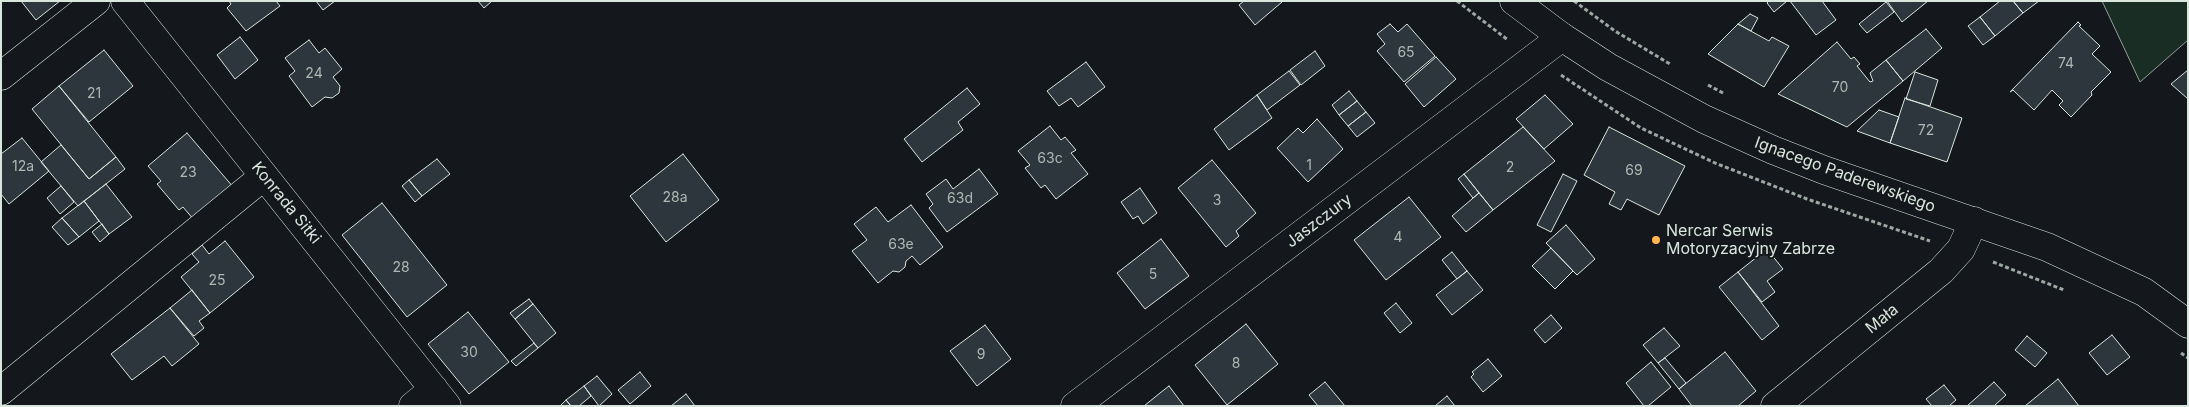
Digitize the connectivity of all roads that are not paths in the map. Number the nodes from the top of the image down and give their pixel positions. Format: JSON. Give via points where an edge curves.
{"nodes":[{"id":1,"x":96,"y":1,"type":"edge"},
{"id":2,"x":125,"y":1,"type":"edge"},
{"id":3,"x":1514,"y":1,"type":"edge"},
{"id":4,"x":1562,"y":37,"type":"junction"},
{"id":5,"x":1,"y":76,"type":"edge"},
{"id":6,"x":264,"y":176,"type":"junction"},
{"id":7,"x":1974,"y":221,"type":"junction"},
{"id":8,"x":2188,"y":324,"type":"edge"},
{"id":9,"x":1,"y":391,"type":"edge"},
{"id":10,"x":431,"y":400,"type":"edge"},
{"id":11,"x":1075,"y":406,"type":"edge"},
{"id":12,"x":1775,"y":406,"type":"edge"}],
"edges":[{"from":1,"to":5,"type":"street"},
{"from":2,"to":6,"type":"street","name":"Konrada Sitki"},
{"from":3,"to":4,"type":"street","name":"Ignacego Paderewskiego"},
{"from":4,"to":7,"type":"street","name":"Ignacego Paderewskiego","via":[[1608,67],[1738,135],[1824,170]]},
{"from":4,"to":11,"type":"street","name":"Jaszczury"},
{"from":6,"to":9,"type":"street"},
{"from":6,"to":10,"type":"street","name":"Konrada Sitki"},
{"from":7,"to":8,"type":"street","name":"Ignacego Paderewskiego","via":[[2047,247],[2144,292]]},
{"from":7,"to":12,"type":"street","name":"Mała","via":[[1961,249],[1942,271]]}]}
